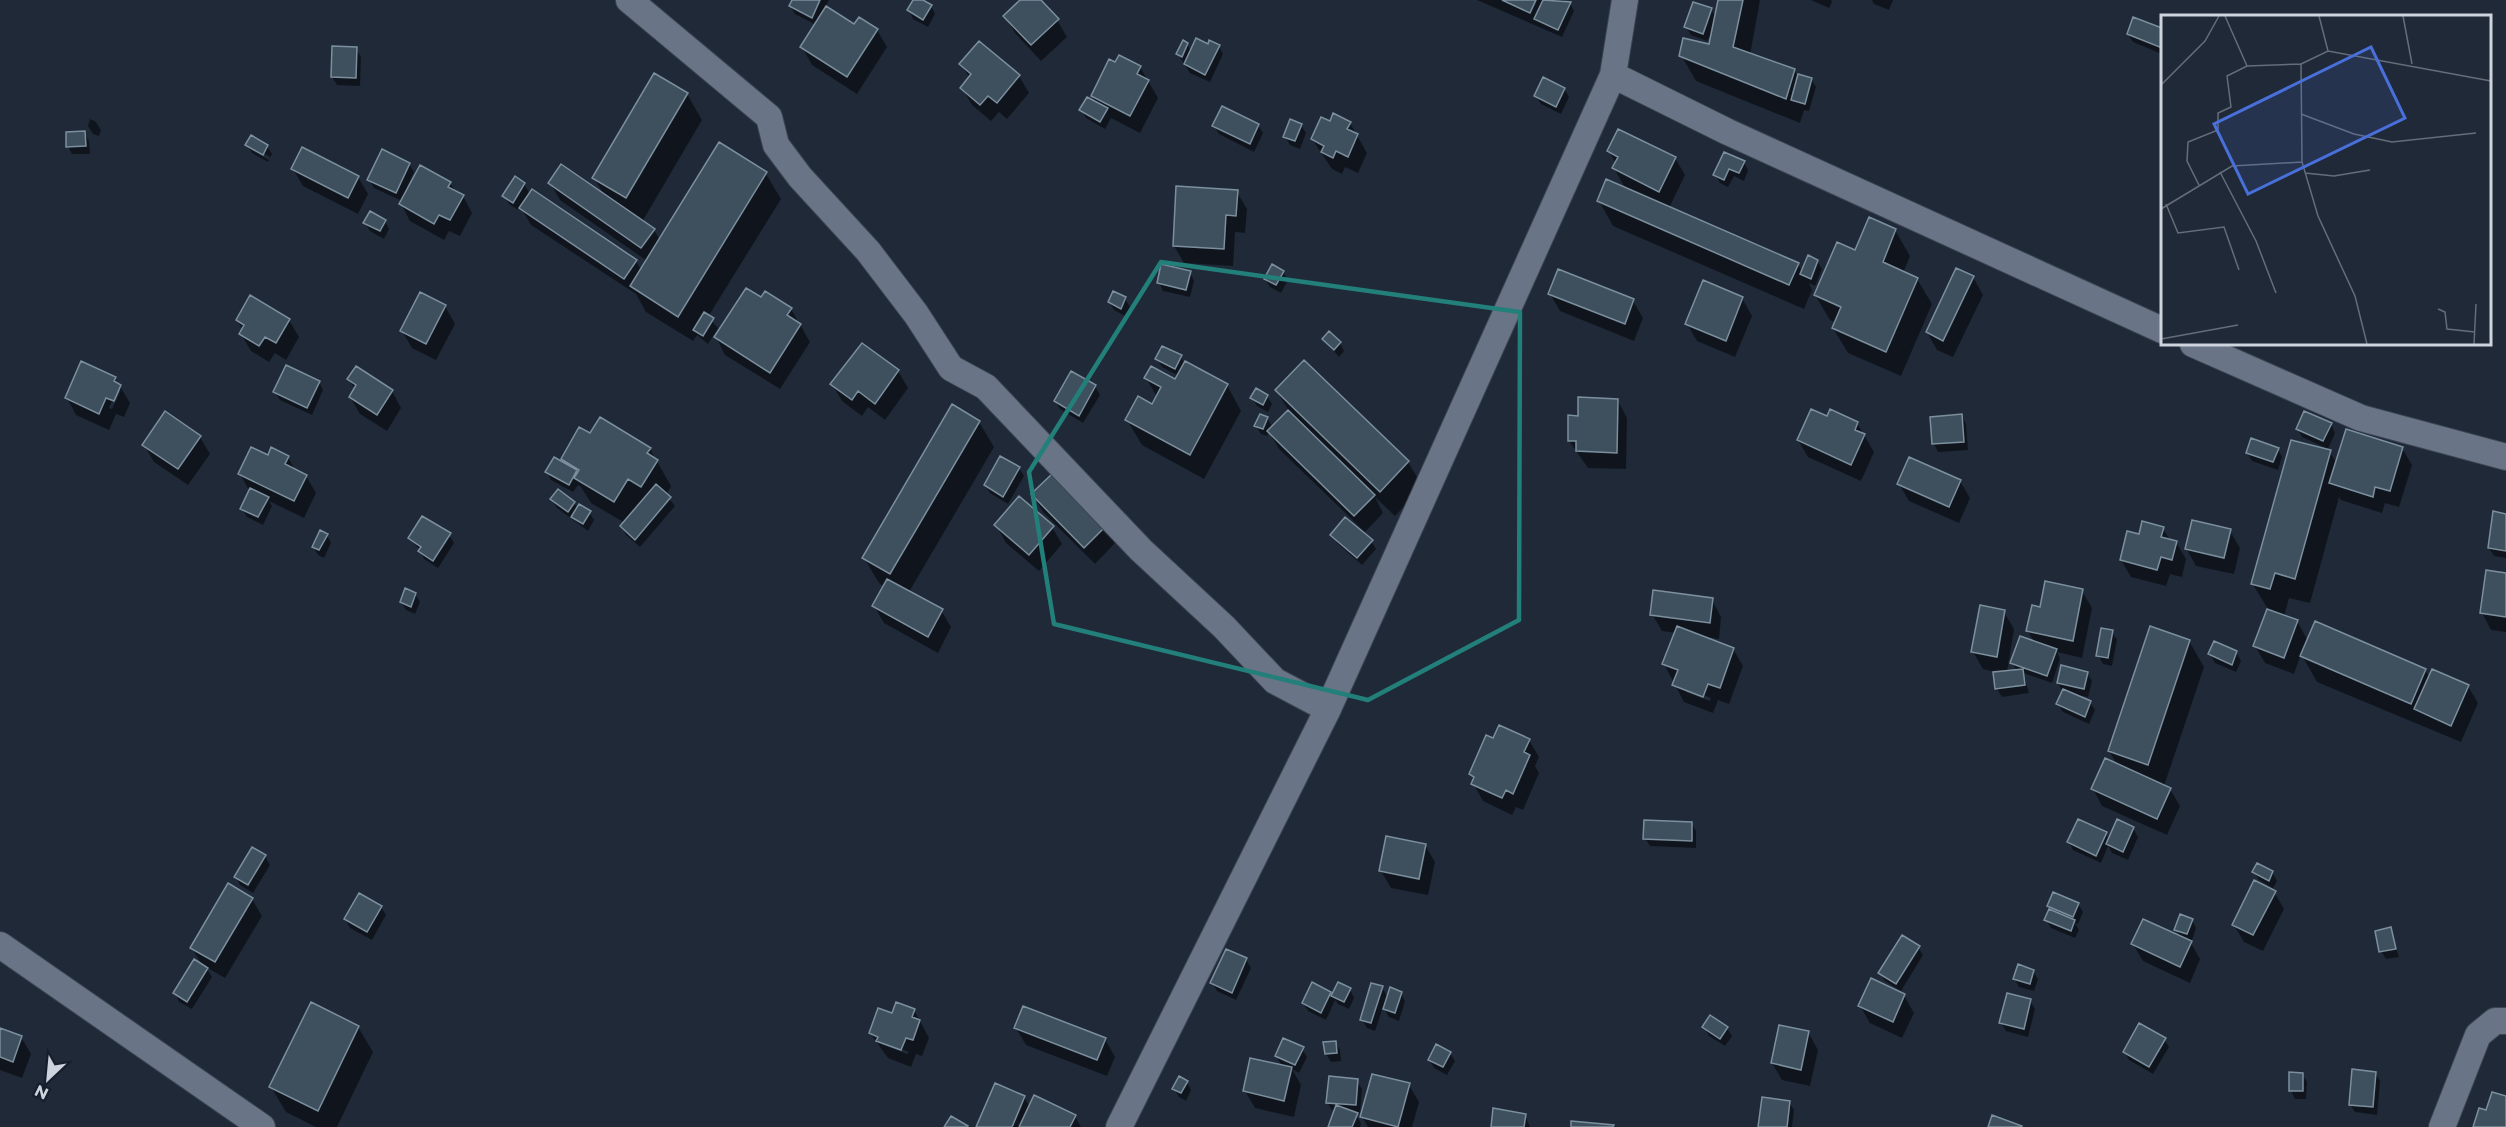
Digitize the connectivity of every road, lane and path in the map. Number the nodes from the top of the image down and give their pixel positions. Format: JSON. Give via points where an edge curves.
{"nodes":[{"id":1,"x":628,"y":0,"type":"edge"},
{"id":2,"x":1625,"y":0,"type":"edge"},
{"id":3,"x":1613,"y":75,"type":"junction"},
{"id":4,"x":2161,"y":329,"type":"edge"},
{"id":5,"x":2195,"y":345,"type":"edge"},
{"id":6,"x":2506,"y":458,"type":"edge"},
{"id":7,"x":1328,"y":709,"type":"junction"},
{"id":8,"x":0,"y":945,"type":"edge"},
{"id":9,"x":2506,"y":1021,"type":"edge"},
{"id":10,"x":262,"y":1127,"type":"edge"},
{"id":11,"x":1119,"y":1127,"type":"edge"},
{"id":12,"x":2442,"y":1127,"type":"edge"}],
"edges":[{"from":1,"to":7,"type":"street","via":[[769,117],[776,145],[868,251],[951,368],[986,387],[1141,550],[1275,681]]},
{"from":2,"to":3,"type":"street"},
{"from":3,"to":4,"type":"street","via":[[1728,132]]},
{"from":3,"to":7,"type":"street"},
{"from":5,"to":6,"type":"street","via":[[2361,418]]},
{"from":7,"to":11,"type":"street"},
{"from":8,"to":10,"type":"street"},
{"from":9,"to":12,"type":"street","via":[[2495,1020],[2478,1035]]}]}
